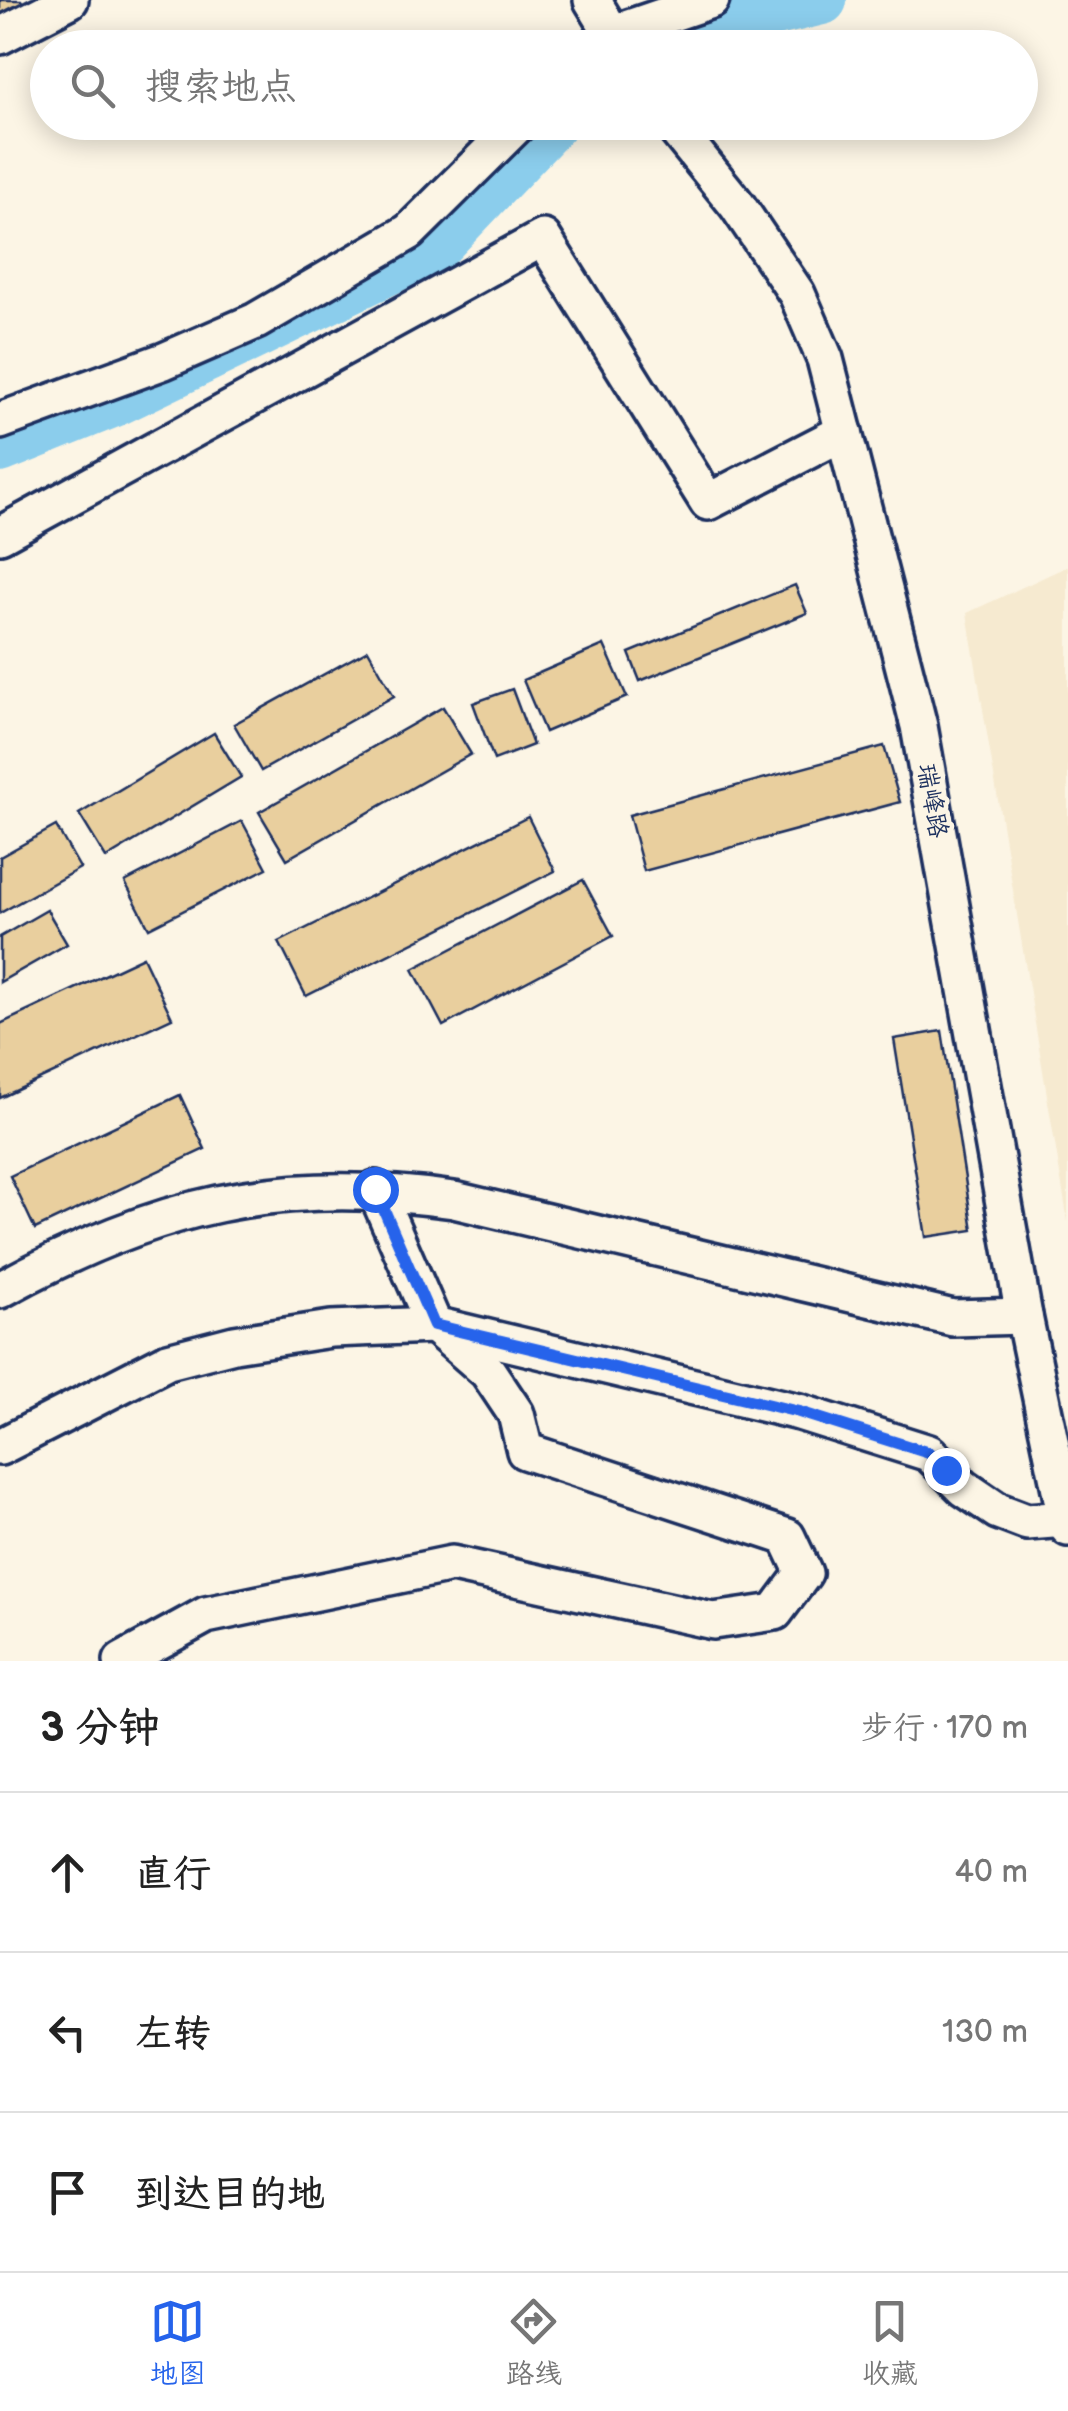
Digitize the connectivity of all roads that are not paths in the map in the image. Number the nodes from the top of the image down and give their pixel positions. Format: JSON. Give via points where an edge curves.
{"nodes":[{"id":1,"x":592,"y":0,"type":"edge"},
{"id":2,"x":711,"y":0,"type":"edge"},
{"id":3,"x":58,"y":3,"type":"edge"},
{"id":4,"x":605,"y":30,"type":"edge"},
{"id":5,"x":641,"y":30,"type":"edge"},
{"id":6,"x":0,"y":36,"type":"edge"},
{"id":7,"x":502,"y":140,"type":"edge"},
{"id":8,"x":685,"y":140,"type":"edge"},
{"id":9,"x":0,"y":420,"type":"edge"},
{"id":10,"x":844,"y":432,"type":"junction"},
{"id":11,"x":0,"y":534,"type":"edge"},
{"id":12,"x":375,"y":1189,"type":"junction"},
{"id":13,"x":0,"y":1290,"type":"edge"},
{"id":14,"x":1024,"y":1316,"type":"junction"},
{"id":15,"x":434,"y":1325,"type":"junction"},
{"id":16,"x":0,"y":1447,"type":"edge"},
{"id":17,"x":1067,"y":1524,"type":"edge"},
{"id":18,"x":122,"y":1661,"type":"edge"}],
"edges":[{"from":1,"to":4,"type":"street"},
{"from":2,"to":5,"type":"street"},
{"from":3,"to":6,"type":"street"},
{"from":7,"to":9,"type":"street","via":[[409,232],[273,311],[164,362]]},
{"from":8,"to":10,"type":"street","name":"瑞峰路","via":[[797,294],[825,358]]},
{"from":10,"to":11,"type":"street","via":[[708,502],[543,238]]},
{"from":10,"to":14,"type":"street","name":"瑞峰路","via":[[919,726]]},
{"from":12,"to":13,"type":"street","via":[[272,1194],[192,1209],[124,1228]]},
{"from":12,"to":14,"type":"street","via":[[454,1200],[953,1318]]},
{"from":12,"to":15,"type":"street"},
{"from":14,"to":17,"type":"street","name":"瑞峰路"},
{"from":15,"to":16,"type":"street","via":[[332,1328],[168,1361]]},
{"from":15,"to":17,"type":"street","via":[[799,1412],[929,1453],[998,1511],[1028,1522]]},
{"from":15,"to":18,"type":"street","via":[[488,1372],[516,1414],[525,1450],[787,1538],[804,1573],[775,1612],[712,1621],[452,1564],[206,1616]]}]}
